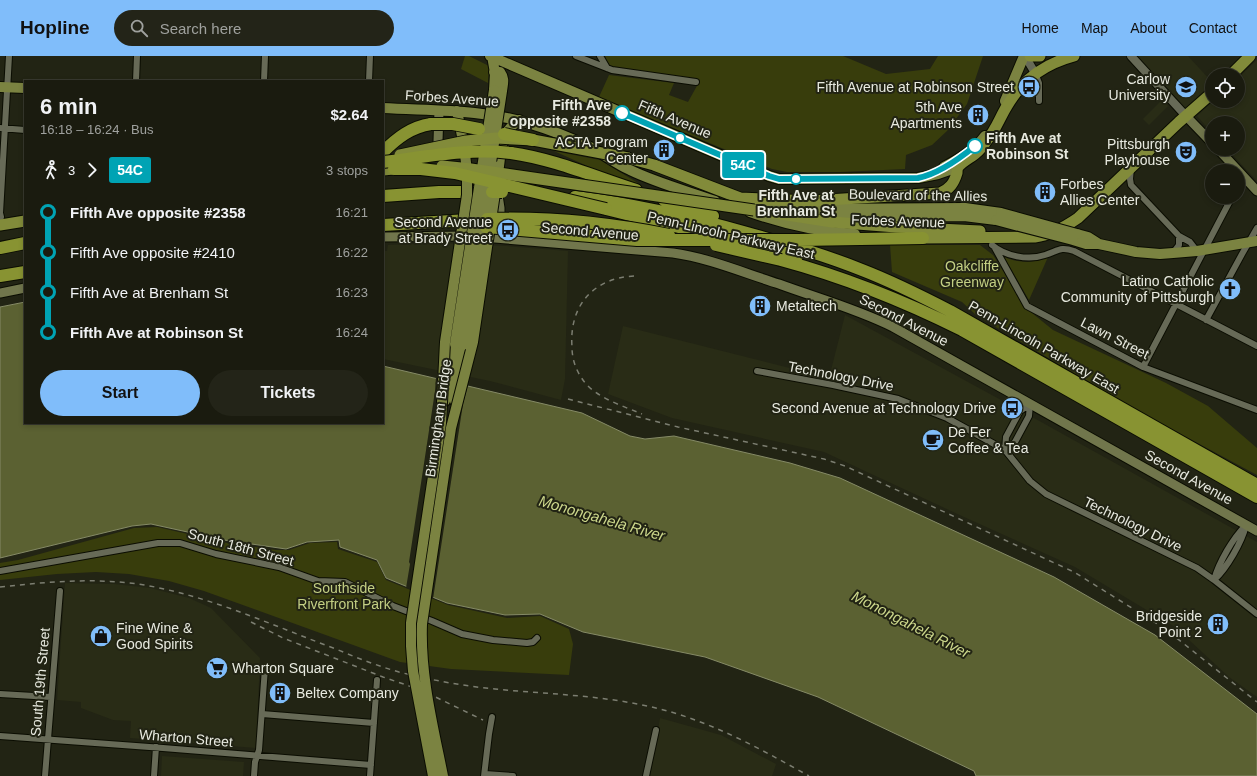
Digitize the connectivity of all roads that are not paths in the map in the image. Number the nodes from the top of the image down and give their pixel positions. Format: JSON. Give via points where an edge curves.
{"nodes":[{"id":1,"x":9,"y":56,"type":"edge"},
{"id":2,"x":137,"y":56,"type":"edge"},
{"id":3,"x":265,"y":56,"type":"edge"},
{"id":4,"x":370,"y":56,"type":"edge"},
{"id":5,"x":491,"y":56,"type":"edge"},
{"id":6,"x":576,"y":56,"type":"edge"},
{"id":7,"x":600,"y":56,"type":"edge"},
{"id":8,"x":1024,"y":56,"type":"edge"},
{"id":9,"x":1030,"y":56,"type":"edge"},
{"id":10,"x":1040,"y":56,"type":"edge"},
{"id":11,"x":1074,"y":56,"type":"edge"},
{"id":12,"x":1131,"y":56,"type":"edge"},
{"id":13,"x":1250,"y":56,"type":"edge"},
{"id":14,"x":606,"y":68,"type":"junction"},
{"id":15,"x":1238,"y":68,"type":"edge"},
{"id":16,"x":1035,"y":73,"type":"junction"},
{"id":17,"x":136,"y":80,"type":"edge"},
{"id":18,"x":264,"y":80,"type":"edge"},
{"id":19,"x":369,"y":80,"type":"edge"},
{"id":20,"x":696,"y":82,"type":"dead end"},
{"id":21,"x":4,"y":87,"type":"edge"},
{"id":22,"x":24,"y":88,"type":"edge"},
{"id":23,"x":498,"y":90,"type":"junction"},
{"id":24,"x":1205,"y":99,"type":"edge"},
{"id":25,"x":1005,"y":101,"type":"junction"},
{"id":26,"x":1039,"y":101,"type":"dead end"},
{"id":27,"x":384,"y":108,"type":"edge"},
{"id":28,"x":439,"y":111,"type":"junction"},
{"id":29,"x":457,"y":111,"type":"junction"},
{"id":30,"x":1186,"y":116,"type":"junction"},
{"id":31,"x":519,"y":120,"type":"junction"},
{"id":32,"x":2,"y":128,"type":"edge"},
{"id":33,"x":24,"y":130,"type":"edge"},
{"id":34,"x":1205,"y":136,"type":"edge"},
{"id":35,"x":533,"y":140,"type":"junction"},
{"id":36,"x":384,"y":151,"type":"edge"},
{"id":37,"x":1224,"y":156,"type":"edge"},
{"id":38,"x":384,"y":159,"type":"edge"},
{"id":39,"x":384,"y":162,"type":"edge"},
{"id":40,"x":1232,"y":164,"type":"edge"},
{"id":41,"x":958,"y":167,"type":"junction"},
{"id":42,"x":1131,"y":168,"type":"junction"},
{"id":43,"x":388,"y":169,"type":"edge"},
{"id":44,"x":1,"y":170,"type":"edge"},
{"id":45,"x":926,"y":176,"type":"junction"},
{"id":46,"x":1245,"y":178,"type":"edge"},
{"id":47,"x":1115,"y":183,"type":"junction"},
{"id":48,"x":1131,"y":185,"type":"junction"},
{"id":49,"x":1257,"y":191,"type":"edge"},
{"id":50,"x":384,"y":196,"type":"edge"},
{"id":51,"x":740,"y":198,"type":"junction"},
{"id":52,"x":1228,"y":204,"type":"edge"},
{"id":53,"x":24,"y":213,"type":"edge"},
{"id":54,"x":790,"y":215,"type":"junction"},
{"id":55,"x":998,"y":216,"type":"junction"},
{"id":56,"x":0,"y":219,"type":"edge"},
{"id":57,"x":24,"y":221,"type":"edge"},
{"id":58,"x":487,"y":223,"type":"junction"},
{"id":59,"x":384,"y":225,"type":"edge"},
{"id":60,"x":1257,"y":228,"type":"edge"},
{"id":61,"x":1057,"y":230,"type":"junction"},
{"id":62,"x":1179,"y":236,"type":"junction"},
{"id":63,"x":384,"y":237,"type":"edge"},
{"id":64,"x":500,"y":238,"type":"junction"},
{"id":65,"x":923,"y":238,"type":"junction"},
{"id":66,"x":1253,"y":241,"type":"edge"},
{"id":67,"x":24,"y":243,"type":"edge"},
{"id":68,"x":802,"y":245,"type":"junction"},
{"id":69,"x":0,"y":248,"type":"edge"},
{"id":70,"x":1200,"y":250,"type":"junction"},
{"id":71,"x":1173,"y":253,"type":"junction"},
{"id":72,"x":782,"y":256,"type":"junction"},
{"id":73,"x":24,"y":272,"type":"edge"},
{"id":74,"x":0,"y":276,"type":"edge"},
{"id":75,"x":24,"y":288,"type":"edge"},
{"id":76,"x":0,"y":293,"type":"edge"},
{"id":77,"x":1176,"y":304,"type":"junction"},
{"id":78,"x":1206,"y":320,"type":"junction"},
{"id":79,"x":1257,"y":346,"type":"edge"},
{"id":80,"x":1143,"y":367,"type":"junction"},
{"id":81,"x":757,"y":372,"type":"dead end"},
{"id":82,"x":1030,"y":404,"type":"junction"},
{"id":83,"x":1257,"y":410,"type":"edge"},
{"id":84,"x":441,"y":423,"type":"junction"},
{"id":85,"x":452,"y":428,"type":"junction"},
{"id":86,"x":1005,"y":450,"type":"junction"},
{"id":87,"x":1257,"y":485,"type":"edge"},
{"id":88,"x":1257,"y":497,"type":"edge"},
{"id":89,"x":1246,"y":525,"type":"junction"},
{"id":90,"x":1257,"y":531,"type":"edge"},
{"id":91,"x":0,"y":571,"type":"edge"},
{"id":92,"x":1214,"y":580,"type":"junction"},
{"id":93,"x":60,"y":591,"type":"dead end"},
{"id":94,"x":1257,"y":614,"type":"edge"},
{"id":95,"x":537,"y":638,"type":"dead end"},
{"id":96,"x":266,"y":668,"type":"dead end"},
{"id":97,"x":377,"y":680,"type":"dead end"},
{"id":98,"x":0,"y":694,"type":"edge"},
{"id":99,"x":50,"y":697,"type":"junction"},
{"id":100,"x":262,"y":714,"type":"junction"},
{"id":101,"x":492,"y":717,"type":"dead end"},
{"id":102,"x":374,"y":722,"type":"junction"},
{"id":103,"x":656,"y":730,"type":"dead end"},
{"id":104,"x":0,"y":736,"type":"edge"},
{"id":105,"x":48,"y":739,"type":"junction"},
{"id":106,"x":156,"y":747,"type":"junction"},
{"id":107,"x":257,"y":756,"type":"junction"},
{"id":108,"x":371,"y":765,"type":"junction"},
{"id":109,"x":484,"y":775,"type":"edge"},
{"id":110,"x":45,"y":776,"type":"edge"},
{"id":111,"x":154,"y":776,"type":"edge"},
{"id":112,"x":254,"y":776,"type":"edge"},
{"id":113,"x":370,"y":776,"type":"edge"},
{"id":114,"x":433,"y":776,"type":"edge"},
{"id":115,"x":442,"y":776,"type":"edge"},
{"id":116,"x":514,"y":776,"type":"edge"},
{"id":117,"x":646,"y":776,"type":"edge"}],
"edges":[{"from":1,"to":21,"type":"street"},
{"from":2,"to":17,"type":"street"},
{"from":3,"to":18,"type":"street"},
{"from":4,"to":19,"type":"street"},
{"from":5,"to":23,"type":"main road","name":"Birmingham Bridge"},
{"from":5,"to":45,"type":"main road","name":"Fifth Avenue","via":[[779,179]]},
{"from":6,"to":14,"type":"street"},
{"from":7,"to":14,"type":"street"},
{"from":8,"to":16,"type":"street"},
{"from":8,"to":25,"type":"main road"},
{"from":9,"to":10,"type":"highway"},
{"from":11,"to":16,"type":"highway","name":"Fifth Avenue","via":[[1057,61]]},
{"from":12,"to":30,"type":"street"},
{"from":13,"to":15,"type":"highway"},
{"from":14,"to":20,"type":"street"},
{"from":16,"to":25,"type":"main road","name":"Fifth Avenue","via":[[1017,85]]},
{"from":16,"to":26,"type":"street","via":[[1039,83]]},
{"from":16,"to":41,"type":"highway","name":"Fifth Avenue","via":[[1012,98],[988,139],[976,153]]},
{"from":21,"to":22,"type":"main road"},
{"from":21,"to":32,"type":"street"},
{"from":23,"to":84,"type":"main road","name":"Birmingham Bridge","bridge":true},
{"from":23,"to":85,"type":"main road","name":"Birmingham Bridge","bridge":true},
{"from":24,"to":30,"type":"highway","name":"Forbes Avenue"},
{"from":25,"to":45,"type":"main road","name":"Fifth Avenue","via":[[981,141],[957,160]]},
{"from":27,"to":28,"type":"main road","name":"Forbes Avenue"},
{"from":28,"to":29,"type":"main road","name":"Forbes Avenue"},
{"from":28,"to":64,"type":"main road","via":[[440,159],[449,166],[483,172],[492,180],[500,208]]},
{"from":29,"to":31,"type":"main road","name":"Forbes Avenue","via":[[487,113]]},
{"from":29,"to":84,"type":"main road","bridge":true,"via":[[467,164],[467,195],[445,342]]},
{"from":30,"to":34,"type":"main road"},
{"from":30,"to":42,"type":"highway","name":"Forbes Avenue"},
{"from":31,"to":65,"type":"main road","name":"Forbes Avenue","via":[[590,147],[643,176],[771,220],[831,232]]},
{"from":31,"to":85,"type":"main road","bridge":true,"via":[[508,130],[503,142],[473,346]]},
{"from":32,"to":33,"type":"street"},
{"from":32,"to":44,"type":"street"},
{"from":35,"to":36,"type":"highway","bridge":true,"via":[[453,124],[431,124],[404,134]]},
{"from":35,"to":38,"type":"highway","name":"Boulevard of the Allies","bridge":true,"via":[[474,140]]},
{"from":35,"to":51,"type":"highway","name":"Boulevard of the Allies","bridge":true,"via":[[654,165]]},
{"from":37,"to":40,"type":"main road"},
{"from":39,"to":68,"type":"highway","bridge":true,"via":[[460,153],[511,153],[530,156]]},
{"from":41,"to":45,"type":"main road","name":"Fifth Avenue"},
{"from":41,"to":51,"type":"highway","via":[[950,187],[936,194],[811,201]]},
{"from":42,"to":47,"type":"highway","name":"Forbes Avenue"},
{"from":42,"to":48,"type":"street"},
{"from":43,"to":54,"type":"highway","name":"Boulevard of the Allies","bridge":true,"via":[[430,166],[466,168]]},
{"from":43,"to":72,"type":"highway","bridge":true,"via":[[459,174]]},
{"from":44,"to":56,"type":"street"},
{"from":46,"to":49,"type":"main road"},
{"from":47,"to":48,"type":"street"},
{"from":47,"to":61,"type":"highway","name":"Forbes Avenue","via":[[1078,218]]},
{"from":48,"to":62,"type":"street"},
{"from":50,"to":68,"type":"highway","name":"Penn-Lincoln Parkway East","via":[[439,192],[497,192],[567,196],[646,208]]},
{"from":51,"to":55,"type":"main road","name":"Boulevard of the Allies","via":[[806,209],[965,208],[989,210]]},
{"from":52,"to":70,"type":"street"},
{"from":53,"to":56,"type":"highway"},
{"from":54,"to":55,"type":"main road","name":"Boulevard of the Allies"},
{"from":54,"to":61,"type":"highway","via":[[832,222],[889,226],[1030,233]]},
{"from":55,"to":71,"type":"main road","name":"Boulevard of the Allies","bridge":true,"via":[[1075,237],[1088,237],[1099,244],[1136,252]]},
{"from":56,"to":57,"type":"highway"},
{"from":58,"to":59,"type":"highway","name":"Penn-Lincoln Parkway East"},
{"from":58,"to":68,"type":"highway","bridge":true,"via":[[637,240]]},
{"from":58,"to":72,"type":"highway","name":"Penn-Lincoln Parkway East","bridge":true,"via":[[551,220],[612,225]]},
{"from":60,"to":66,"type":"street"},
{"from":61,"to":65,"type":"highway","name":"Forbes Avenue","via":[[1029,238]]},
{"from":62,"to":70,"type":"street"},
{"from":62,"to":71,"type":"street","via":[[1179,245]]},
{"from":63,"to":64,"type":"main road","name":"Second Avenue"},
{"from":64,"to":82,"type":"main road","name":"Second Avenue","via":[[673,253],[730,268],[872,317]]},
{"from":65,"to":68,"type":"highway"},
{"from":66,"to":70,"type":"main road","name":"Boulevard of the Allies"},
{"from":66,"to":78,"type":"street"},
{"from":67,"to":69,"type":"highway"},
{"from":68,"to":87,"type":"highway","name":"Penn-Lincoln Parkway East","via":[[926,298]]},
{"from":70,"to":71,"type":"main road","name":"Boulevard of the Allies"},
{"from":70,"to":77,"type":"street"},
{"from":72,"to":88,"type":"highway","name":"Penn-Lincoln Parkway East","via":[[858,284],[962,330]]},
{"from":73,"to":74,"type":"highway"},
{"from":75,"to":76,"type":"main road"},
{"from":77,"to":78,"type":"street"},
{"from":77,"to":80,"type":"street"},
{"from":77,"to":80,"type":"street","name":"Lawn Street","via":[[1067,248],[1045,256],[1026,258],[993,246],[1027,306]]},
{"from":78,"to":79,"type":"street"},
{"from":80,"to":83,"type":"street","name":"Lawn Street"},
{"from":81,"to":86,"type":"street","name":"Technology Drive","via":[[833,385],[898,400],[947,418]]},
{"from":82,"to":86,"type":"street","via":[[1029,416],[1015,442]]},
{"from":82,"to":86,"type":"street","via":[[1020,411],[1006,437]]},
{"from":82,"to":89,"type":"main road","name":"Second Avenue"},
{"from":84,"to":114,"type":"main road","name":"Birmingham Bridge","bridge":true,"via":[[410,634],[413,671]]},
{"from":85,"to":115,"type":"main road","name":"Birmingham Bridge","bridge":true,"via":[[422,634],[427,690]]},
{"from":86,"to":92,"type":"street","name":"Technology Drive","via":[[1030,481],[1046,494],[1187,563]]},
{"from":89,"to":90,"type":"main road","name":"Second Avenue"},
{"from":89,"to":92,"type":"street","via":[[1240,542],[1222,573]]},
{"from":91,"to":95,"type":"street","name":"South 18th Street","via":[[173,542],[279,567],[318,581],[345,582],[393,606],[462,634],[527,643]]},
{"from":92,"to":94,"type":"street","name":"Technology Drive"},
{"from":93,"to":99,"type":"street","name":"South 19th Street"},
{"from":96,"to":100,"type":"street"},
{"from":97,"to":102,"type":"street"},
{"from":98,"to":99,"type":"street"},
{"from":99,"to":105,"type":"street","name":"South 19th Street"},
{"from":100,"to":102,"type":"street"},
{"from":100,"to":107,"type":"street"},
{"from":101,"to":109,"type":"street"},
{"from":102,"to":108,"type":"street"},
{"from":103,"to":117,"type":"street"},
{"from":104,"to":105,"type":"street","name":"Wharton Street"},
{"from":105,"to":106,"type":"street","name":"Wharton Street"},
{"from":105,"to":110,"type":"street","name":"South 19th Street"},
{"from":106,"to":107,"type":"street","name":"Wharton Street"},
{"from":106,"to":111,"type":"street"},
{"from":107,"to":108,"type":"street","name":"Wharton Street"},
{"from":107,"to":112,"type":"street"},
{"from":108,"to":113,"type":"street"},
{"from":109,"to":116,"type":"street"}]}
